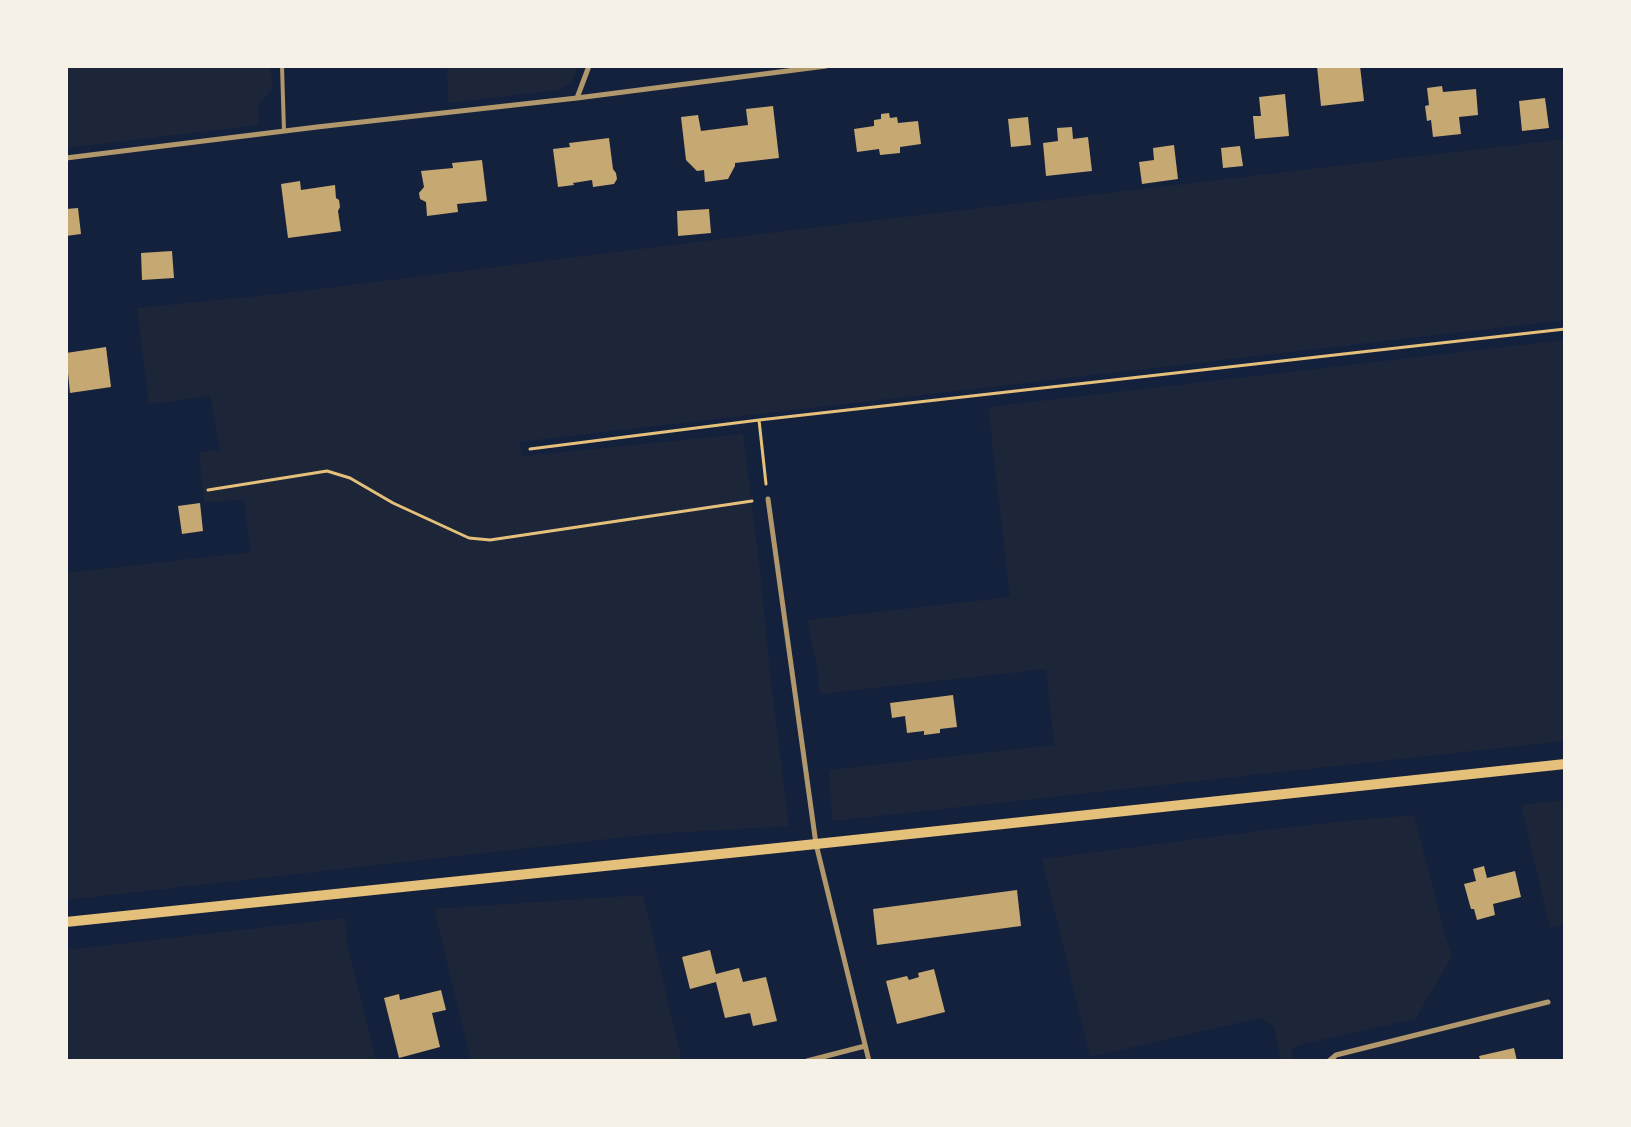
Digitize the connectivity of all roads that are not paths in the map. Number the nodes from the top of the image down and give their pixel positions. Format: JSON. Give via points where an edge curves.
{"nodes":[{"id":1,"x":282,"y":66,"type":"edge"},
{"id":2,"x":589,"y":66,"type":"edge"},
{"id":3,"x":826,"y":66,"type":"edge"},
{"id":4,"x":577,"y":98,"type":"junction"},
{"id":5,"x":284,"y":131,"type":"junction"},
{"id":6,"x":66,"y":158,"type":"edge"},
{"id":7,"x":768,"y":499,"type":"road end"},
{"id":8,"x":1565,"y":764,"type":"edge"},
{"id":9,"x":816,"y":844,"type":"junction"},
{"id":10,"x":66,"y":922,"type":"edge"},
{"id":11,"x":1548,"y":1002,"type":"dead end"},
{"id":12,"x":865,"y":1046,"type":"junction"},
{"id":13,"x":807,"y":1061,"type":"edge"},
{"id":14,"x":869,"y":1061,"type":"edge"},
{"id":15,"x":1329,"y":1061,"type":"edge"}],
"edges":[{"from":1,"to":5,"type":"lane"},
{"from":2,"to":4,"type":"street"},
{"from":3,"to":4,"type":"street"},
{"from":4,"to":5,"type":"street"},
{"from":5,"to":6,"type":"street"},
{"from":7,"to":9,"type":"street"},
{"from":8,"to":9,"type":"main road"},
{"from":9,"to":10,"type":"main road"},
{"from":9,"to":12,"type":"street"},
{"from":11,"to":15,"type":"street","via":[[1336,1056]]},
{"from":12,"to":13,"type":"street"},
{"from":12,"to":14,"type":"street"}]}
